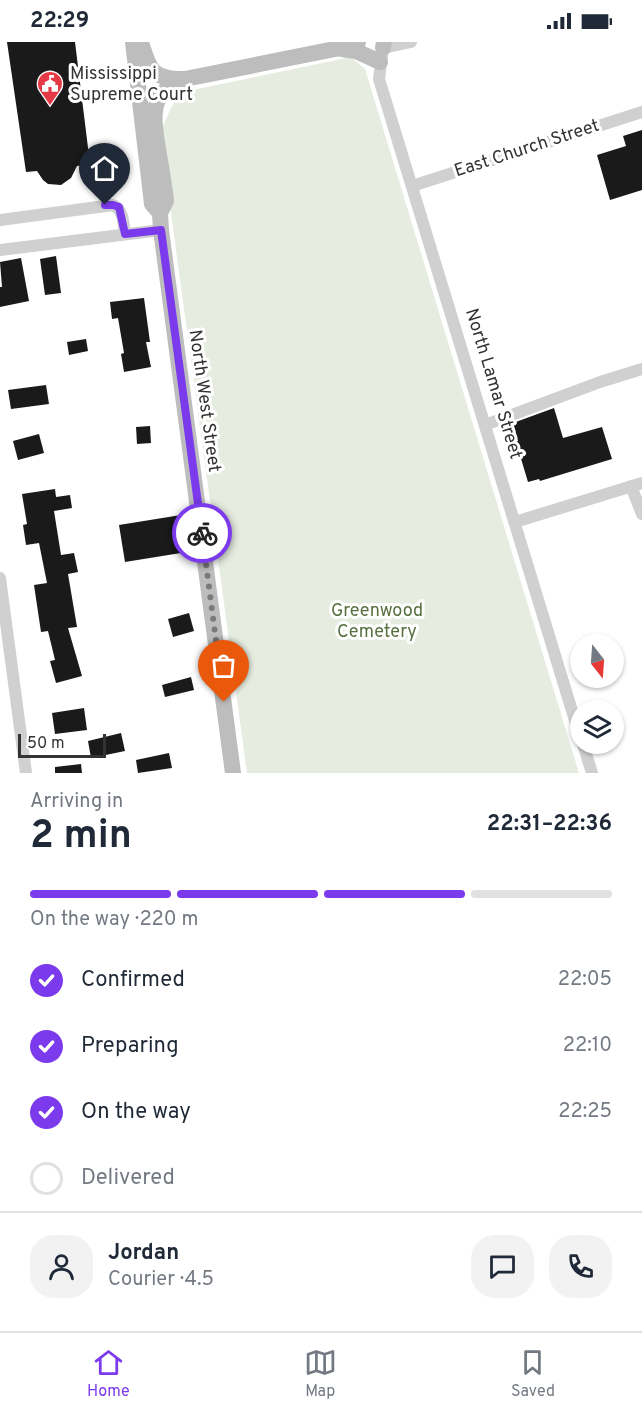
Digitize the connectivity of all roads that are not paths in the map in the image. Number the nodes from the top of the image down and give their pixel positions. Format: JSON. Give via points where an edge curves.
{"nodes":[{"id":1,"x":133,"y":42,"type":"edge"},
{"id":2,"x":141,"y":42,"type":"edge"},
{"id":3,"x":358,"y":42,"type":"edge"},
{"id":4,"x":411,"y":42,"type":"edge"},
{"id":5,"x":335,"y":49,"type":"junction"},
{"id":6,"x":382,"y":50,"type":"edge"},
{"id":7,"x":185,"y":79,"type":"junction"},
{"id":8,"x":642,"y":112,"type":"edge"},
{"id":9,"x":412,"y":186,"type":"junction"},
{"id":10,"x":0,"y":220,"type":"edge"},
{"id":11,"x":161,"y":221,"type":"junction"},
{"id":12,"x":125,"y":234,"type":"junction"},
{"id":13,"x":0,"y":250,"type":"edge"},
{"id":14,"x":642,"y":369,"type":"edge"},
{"id":15,"x":485,"y":424,"type":"junction"},
{"id":16,"x":636,"y":485,"type":"edge"},
{"id":17,"x":642,"y":514,"type":"edge"},
{"id":18,"x":515,"y":522,"type":"junction"},
{"id":19,"x":0,"y":578,"type":"edge"},
{"id":20,"x":570,"y":704,"type":"edge"},
{"id":21,"x":586,"y":754,"type":"edge"},
{"id":22,"x":27,"y":773,"type":"edge"},
{"id":23,"x":232,"y":773,"type":"edge"},
{"id":24,"x":592,"y":773,"type":"edge"}],
"edges":[{"from":1,"to":11,"type":"street","name":"North West Street","via":[[152,204]]},
{"from":2,"to":7,"type":"street","via":[[153,71]]},
{"from":3,"to":5,"type":"street"},
{"from":4,"to":6,"type":"street"},
{"from":5,"to":6,"type":"street"},
{"from":5,"to":7,"type":"street"},
{"from":6,"to":9,"type":"street","name":"North Lamar Street","via":[[380,79]]},
{"from":7,"to":11,"type":"street","name":"North West Street","via":[[170,86],[155,107],[166,201]]},
{"from":8,"to":9,"type":"street","name":"East Church Street"},
{"from":9,"to":15,"type":"street","name":"North Lamar Street"},
{"from":10,"to":12,"type":"street","via":[[113,205],[119,207]]},
{"from":11,"to":12,"type":"street"},
{"from":11,"to":23,"type":"street","name":"North West Street"},
{"from":12,"to":13,"type":"street"},
{"from":14,"to":15,"type":"street"},
{"from":15,"to":18,"type":"street","name":"North Lamar Street"},
{"from":16,"to":17,"type":"street"},
{"from":16,"to":18,"type":"street"},
{"from":18,"to":20,"type":"street","name":"North Lamar Street"},
{"from":19,"to":22,"type":"street"},
{"from":21,"to":24,"type":"street"}]}
